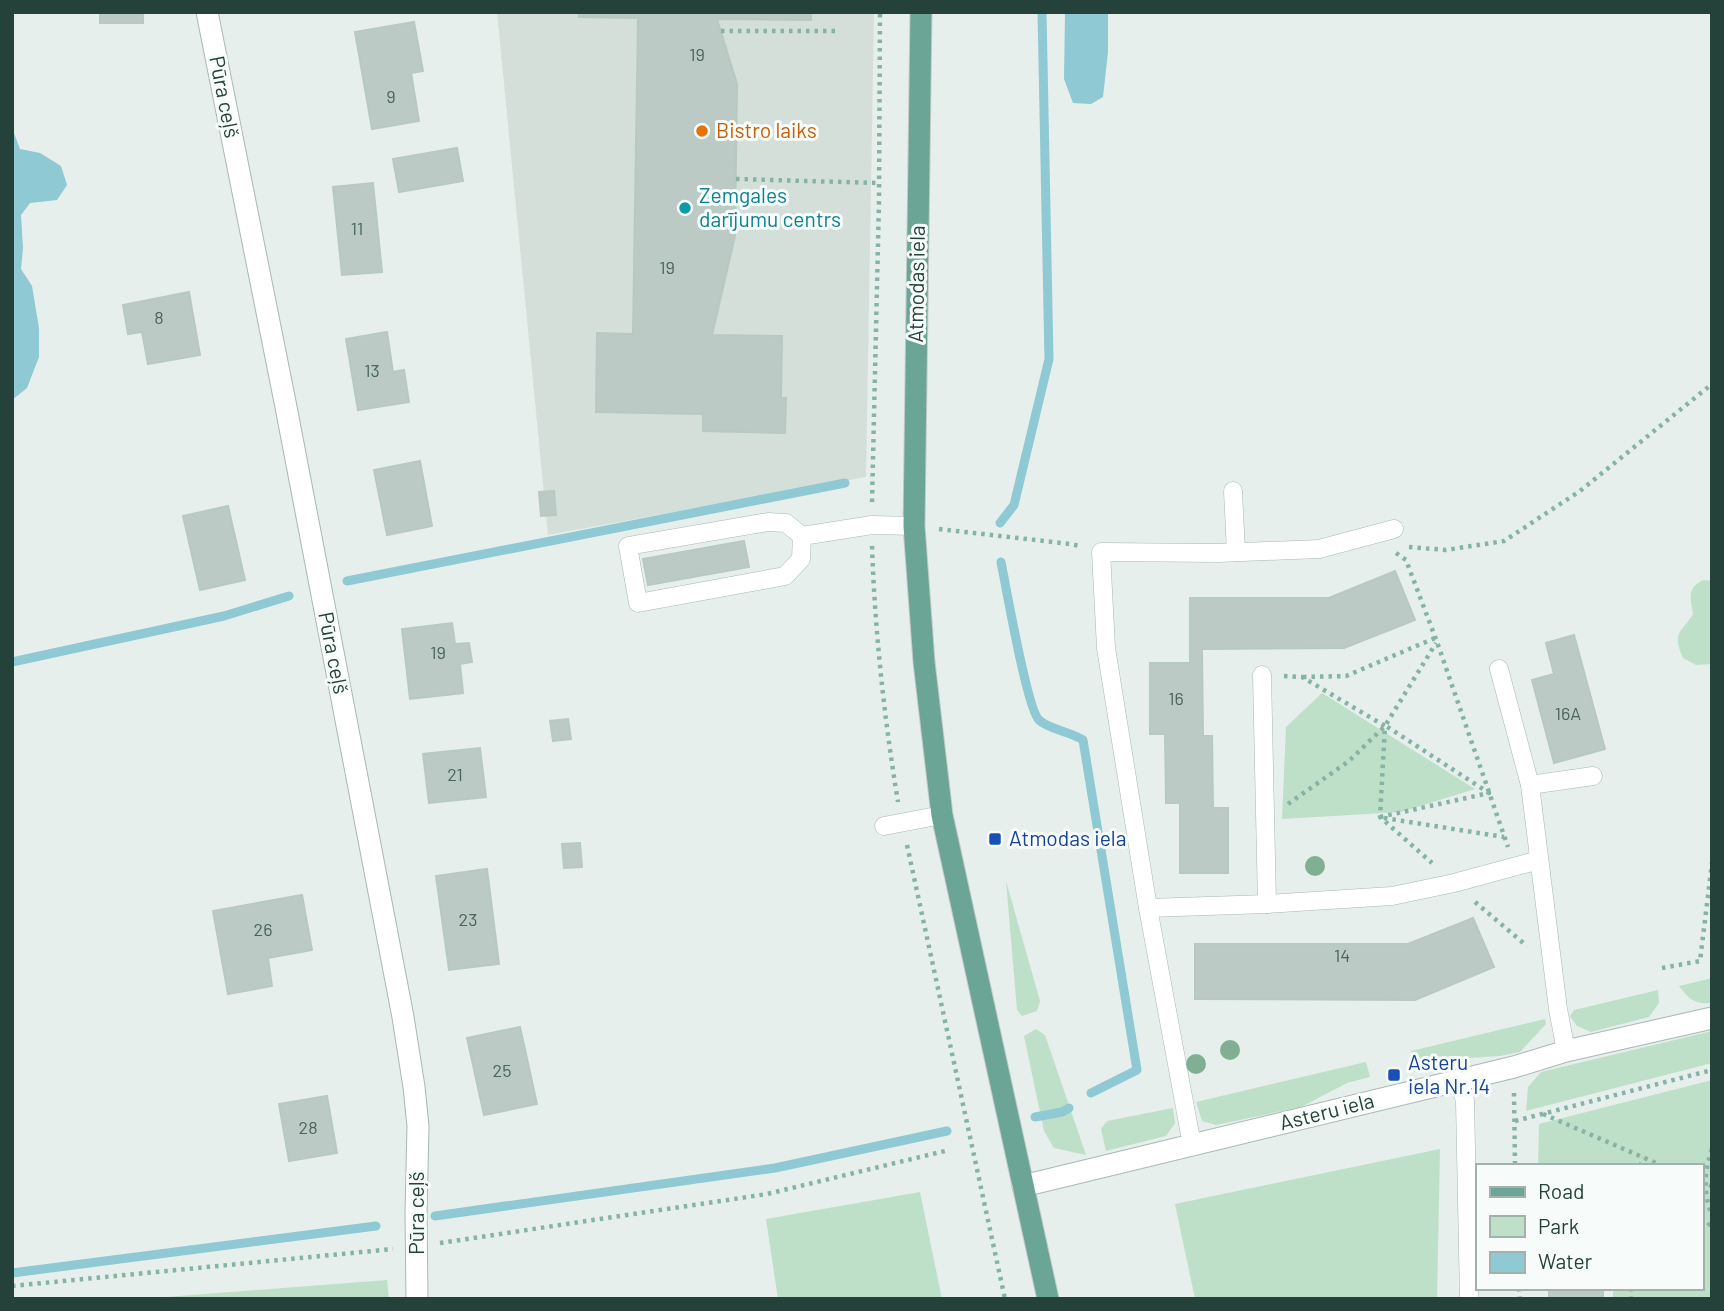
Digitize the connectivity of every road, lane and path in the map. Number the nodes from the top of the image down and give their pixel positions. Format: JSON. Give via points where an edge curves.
{"nodes":[{"id":1,"x":207,"y":12,"type":"edge"},
{"id":2,"x":921,"y":12,"type":"edge"},
{"id":3,"x":721,"y":31,"type":"dead end"},
{"id":4,"x":835,"y":31,"type":"dead end"},
{"id":5,"x":736,"y":179,"type":"dead end"},
{"id":6,"x":879,"y":183,"type":"dead end"},
{"id":7,"x":1712,"y":384,"type":"edge"},
{"id":8,"x":1233,"y":491,"type":"dead end"},
{"id":9,"x":914,"y":526,"type":"junction"},
{"id":10,"x":802,"y":536,"type":"junction"},
{"id":11,"x":1395,"y":542,"type":"junction"},
{"id":12,"x":1101,"y":552,"type":"junction"},
{"id":13,"x":1236,"y":552,"type":"junction"},
{"id":14,"x":1436,"y":640,"type":"junction"},
{"id":15,"x":1499,"y":668,"type":"dead end"},
{"id":16,"x":1262,"y":675,"type":"joint"},
{"id":17,"x":1302,"y":677,"type":"junction"},
{"id":18,"x":1385,"y":726,"type":"junction"},
{"id":19,"x":1593,"y":776,"type":"dead end"},
{"id":20,"x":1530,"y":785,"type":"junction"},
{"id":21,"x":1489,"y":793,"type":"junction"},
{"id":22,"x":942,"y":815,"type":"junction"},
{"id":23,"x":1265,"y":815,"type":"junction"},
{"id":24,"x":1380,"y":817,"type":"junction"},
{"id":25,"x":884,"y":826,"type":"dead end"},
{"id":26,"x":1504,"y":837,"type":"junction"},
{"id":27,"x":1539,"y":860,"type":"junction"},
{"id":28,"x":1712,"y":863,"type":"edge"},
{"id":29,"x":1510,"y":868,"type":"junction"},
{"id":30,"x":1454,"y":883,"type":"junction"},
{"id":31,"x":1267,"y":904,"type":"junction"},
{"id":32,"x":1148,"y":908,"type":"junction"},
{"id":33,"x":1662,"y":968,"type":"dead end"},
{"id":34,"x":1712,"y":1018,"type":"edge"},
{"id":35,"x":1566,"y":1051,"type":"junction"},
{"id":36,"x":1712,"y":1070,"type":"edge"},
{"id":37,"x":1459,"y":1080,"type":"junction"},
{"id":38,"x":1542,"y":1114,"type":"junction"},
{"id":39,"x":971,"y":1146,"type":"dead end"},
{"id":40,"x":1192,"y":1146,"type":"junction"},
{"id":41,"x":1712,"y":1149,"type":"edge"},
{"id":42,"x":945,"y":1151,"type":"dead end"},
{"id":43,"x":1644,"y":1158,"type":"junction"},
{"id":44,"x":1516,"y":1164,"type":"edge"},
{"id":45,"x":1641,"y":1164,"type":"edge"},
{"id":46,"x":1658,"y":1164,"type":"edge"},
{"id":47,"x":1703,"y":1182,"type":"edge"},
{"id":48,"x":1023,"y":1186,"type":"junction"},
{"id":49,"x":1712,"y":1186,"type":"edge"},
{"id":50,"x":1712,"y":1219,"type":"edge"},
{"id":51,"x":416,"y":1246,"type":"junction"},
{"id":52,"x":12,"y":1286,"type":"edge"},
{"id":53,"x":417,"y":1299,"type":"edge"},
{"id":54,"x":1004,"y":1299,"type":"edge"},
{"id":55,"x":1048,"y":1299,"type":"edge"},
{"id":56,"x":1469,"y":1299,"type":"edge"}],
"edges":[{"from":1,"to":51,"type":"street","name":"Pūra ceļš","via":[[414,1087],[418,1126]]},
{"from":2,"to":9,"type":"main road","name":"Atmodas iela"},
{"from":3,"to":4,"type":"path"},
{"from":5,"to":6,"type":"path"},
{"from":7,"to":11,"type":"path","via":[[1580,491],[1504,541],[1446,550]]},
{"from":8,"to":13,"type":"lane"},
{"from":9,"to":10,"type":"lane","via":[[872,525]]},
{"from":9,"to":12,"type":"path","via":[[1070,544]]},
{"from":9,"to":22,"type":"main road","name":"Atmodas iela"},
{"from":10,"to":10,"type":"lane","via":[[786,523],[768,522],[628,547],[638,603],[785,576],[801,559]]},
{"from":11,"to":13,"type":"lane"},
{"from":11,"to":14,"type":"path"},
{"from":12,"to":13,"type":"lane"},
{"from":12,"to":32,"type":"lane","via":[[1106,648]]},
{"from":14,"to":17,"type":"path","via":[[1346,676]]},
{"from":14,"to":18,"type":"path"},
{"from":14,"to":21,"type":"path"},
{"from":15,"to":20,"type":"lane"},
{"from":16,"to":17,"type":"path"},
{"from":16,"to":23,"type":"lane"},
{"from":17,"to":18,"type":"path"},
{"from":18,"to":21,"type":"path"},
{"from":18,"to":23,"type":"path","via":[[1349,761]]},
{"from":18,"to":24,"type":"path"},
{"from":19,"to":20,"type":"lane"},
{"from":20,"to":27,"type":"lane"},
{"from":21,"to":24,"type":"path"},
{"from":21,"to":26,"type":"path"},
{"from":22,"to":25,"type":"lane"},
{"from":22,"to":48,"type":"main road","name":"Atmodas iela"},
{"from":23,"to":31,"type":"lane"},
{"from":24,"to":26,"type":"path"},
{"from":24,"to":30,"type":"path"},
{"from":26,"to":29,"type":"path"},
{"from":27,"to":29,"type":"lane"},
{"from":27,"to":35,"type":"lane"},
{"from":28,"to":33,"type":"path","via":[[1700,961]]},
{"from":29,"to":30,"type":"lane"},
{"from":30,"to":31,"type":"lane","via":[[1392,896]]},
{"from":31,"to":32,"type":"lane"},
{"from":32,"to":40,"type":"lane"},
{"from":34,"to":35,"type":"street","name":"Asteru iela"},
{"from":35,"to":37,"type":"street","name":"Asteru iela"},
{"from":36,"to":38,"type":"path"},
{"from":37,"to":40,"type":"street","name":"Asteru iela"},
{"from":37,"to":56,"type":"lane","via":[[1465,1101]]},
{"from":38,"to":43,"type":"path"},
{"from":38,"to":44,"type":"path","via":[[1515,1121]]},
{"from":39,"to":54,"type":"path"},
{"from":40,"to":48,"type":"street","name":"Asteru iela"},
{"from":41,"to":47,"type":"path"},
{"from":42,"to":51,"type":"path","via":[[767,1194]]},
{"from":43,"to":45,"type":"path"},
{"from":43,"to":46,"type":"path"},
{"from":47,"to":49,"type":"path"},
{"from":47,"to":50,"type":"path"},
{"from":48,"to":55,"type":"main road","name":"Atmodas iela"},
{"from":51,"to":52,"type":"path"},
{"from":51,"to":53,"type":"street","name":"Pūra ceļš"}]}
